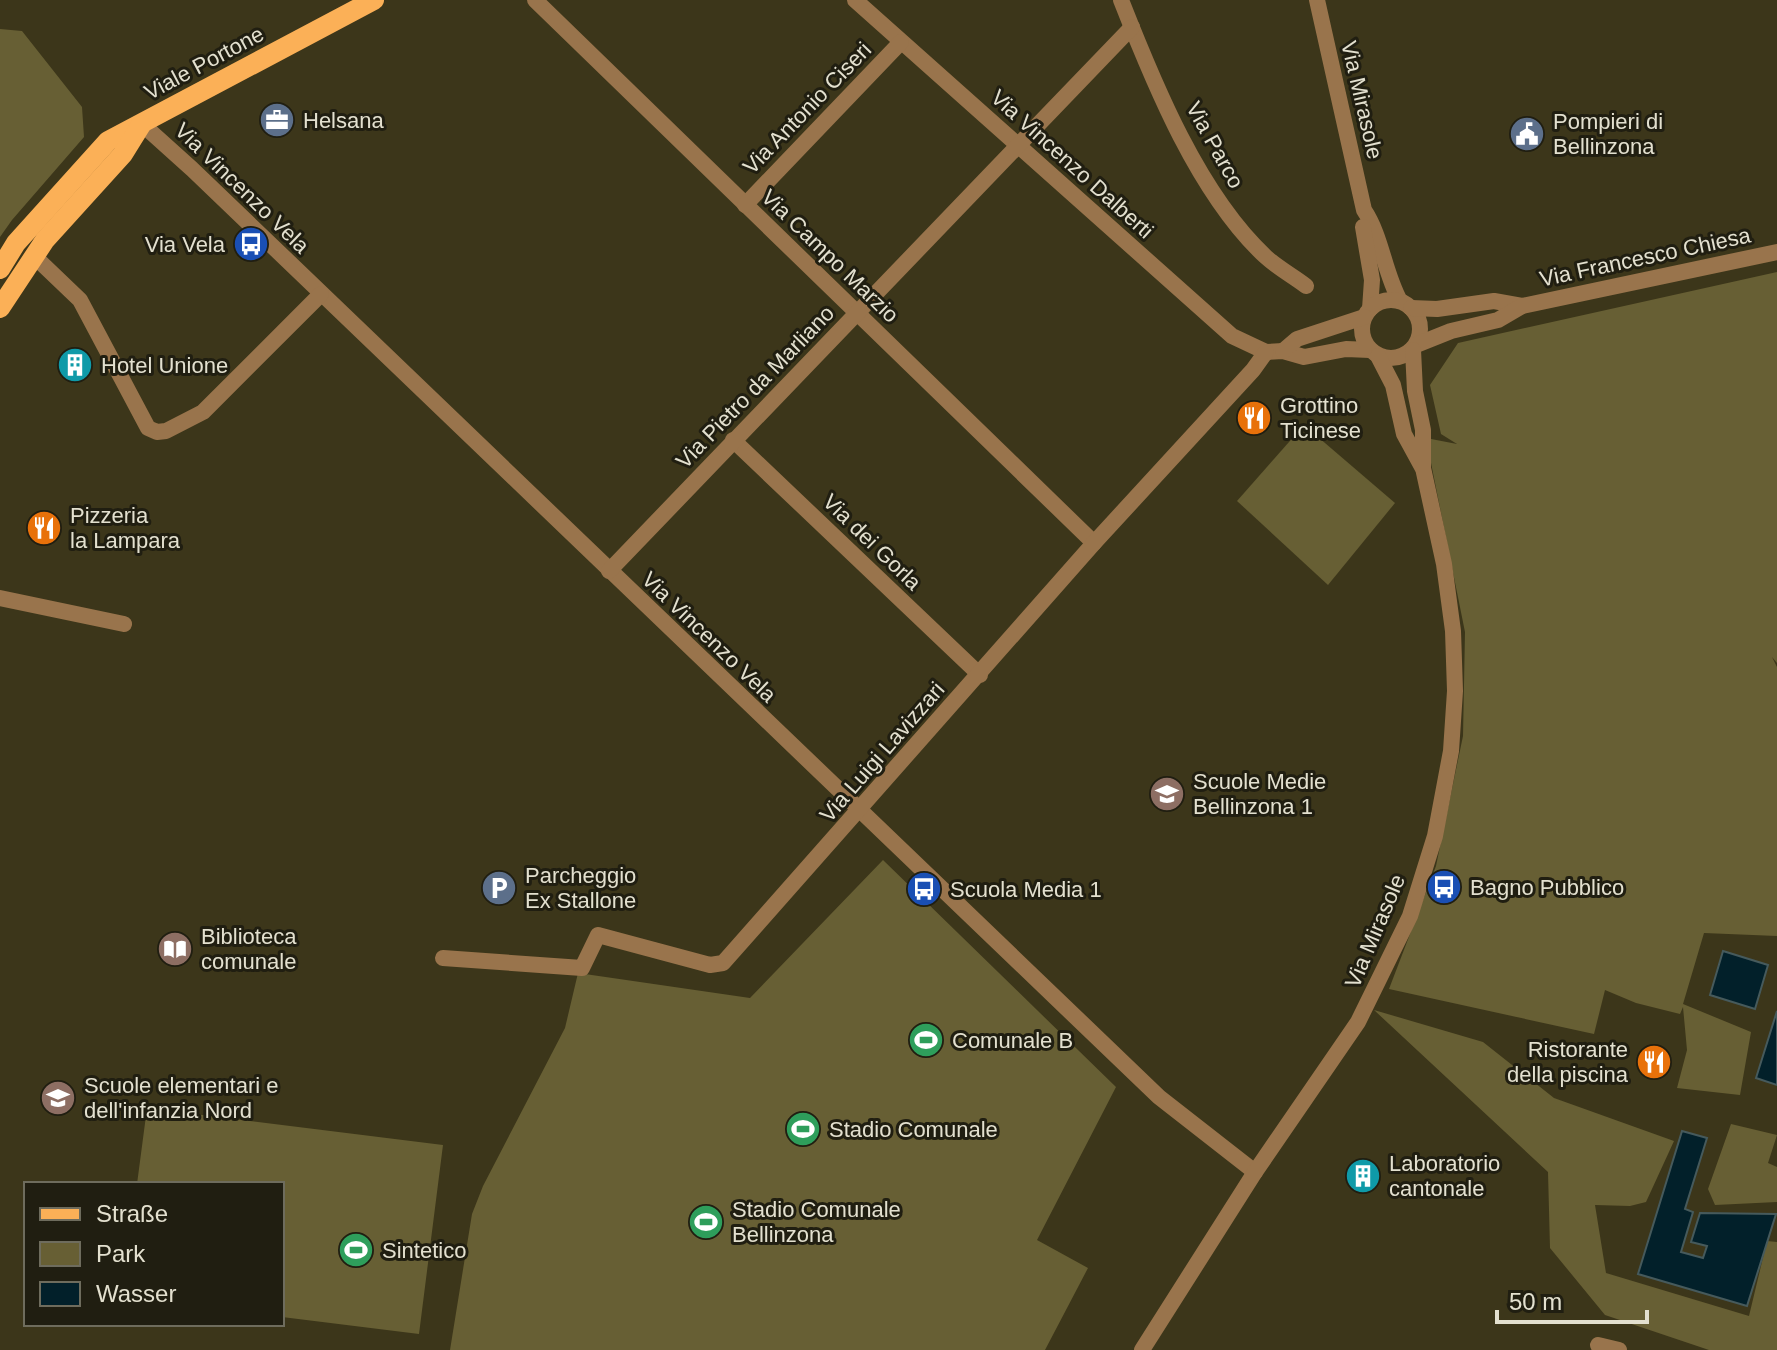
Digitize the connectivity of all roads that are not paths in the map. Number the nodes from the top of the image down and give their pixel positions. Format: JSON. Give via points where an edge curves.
{"nodes":[{"id":1,"x":374,"y":0,"type":"edge"},
{"id":2,"x":535,"y":0,"type":"edge"},
{"id":3,"x":855,"y":0,"type":"edge"},
{"id":4,"x":1121,"y":0,"type":"edge"},
{"id":5,"x":1317,"y":0,"type":"edge"},
{"id":6,"x":1132,"y":27,"type":"junction"},
{"id":7,"x":901,"y":42,"type":"junction"},
{"id":8,"x":142,"y":124,"type":"junction"},
{"id":9,"x":1018,"y":145,"type":"junction"},
{"id":10,"x":745,"y":205,"type":"junction"},
{"id":11,"x":1364,"y":210,"type":"junction"},
{"id":12,"x":1777,"y":252,"type":"edge"},
{"id":13,"x":34,"y":256,"type":"junction"},
{"id":14,"x":0,"y":269,"type":"edge"},
{"id":15,"x":1306,"y":286,"type":"dead end"},
{"id":16,"x":321,"y":294,"type":"junction"},
{"id":17,"x":1406,"y":304,"type":"junction"},
{"id":18,"x":1522,"y":306,"type":"junction"},
{"id":19,"x":0,"y":308,"type":"edge"},
{"id":20,"x":858,"y":312,"type":"junction"},
{"id":21,"x":1367,"y":313,"type":"junction"},
{"id":22,"x":1414,"y":347,"type":"junction"},
{"id":23,"x":1274,"y":352,"type":"junction"},
{"id":24,"x":1374,"y":353,"type":"junction"},
{"id":25,"x":733,"y":440,"type":"junction"},
{"id":26,"x":1423,"y":468,"type":"junction"},
{"id":27,"x":1094,"y":543,"type":"junction"},
{"id":28,"x":609,"y":571,"type":"junction"},
{"id":29,"x":0,"y":598,"type":"edge"},
{"id":30,"x":124,"y":624,"type":"dead end"},
{"id":31,"x":980,"y":675,"type":"junction"},
{"id":32,"x":859,"y":811,"type":"junction"},
{"id":33,"x":443,"y":958,"type":"dead end"},
{"id":34,"x":1255,"y":1172,"type":"junction"},
{"id":35,"x":1598,"y":1345,"type":"dead end"},
{"id":36,"x":1142,"y":1350,"type":"edge"},
{"id":37,"x":1619,"y":1350,"type":"edge"}],
"edges":[{"from":1,"to":8,"type":"main road","name":"Viale Portone"},
{"from":2,"to":10,"type":"street","name":"Via Campo Marzio"},
{"from":3,"to":7,"type":"street","name":"Via Vincenzo Dalberti"},
{"from":4,"to":6,"type":"street","name":"Via Parco"},
{"from":5,"to":11,"type":"street","name":"Via Mirasole"},
{"from":6,"to":9,"type":"street","name":"Via Pietro da Marliano"},
{"from":6,"to":15,"type":"street","name":"Via Parco","via":[[1211,187],[1259,249]]},
{"from":7,"to":9,"type":"street","name":"Via Vincenzo Dalberti"},
{"from":7,"to":10,"type":"street","name":"Via Antonio Ciseri"},
{"from":8,"to":13,"type":"main road","name":"Viale Portone","via":[[123,154]]},
{"from":8,"to":14,"type":"main road","name":"Viale Portone","via":[[108,141],[16,243]]},
{"from":8,"to":16,"type":"street","name":"Via Vincenzo Vela"},
{"from":9,"to":20,"type":"street","name":"Via Pietro da Marliano"},
{"from":9,"to":23,"type":"street","name":"Via Vincenzo Dalberti","via":[[1232,336]]},
{"from":10,"to":20,"type":"street","name":"Via Campo Marzio"},
{"from":11,"to":17,"type":"street","name":"Via Mirasole","via":[[1386,271]]},
{"from":11,"to":21,"type":"street","name":"Via Mirasole","via":[[1372,280]]},
{"from":12,"to":18,"type":"street","name":"Via Francesco Chiesa"},
{"from":13,"to":16,"type":"street","via":[[80,300],[148,428],[157,432],[203,412]]},
{"from":13,"to":19,"type":"main road","name":"Viale Portone"},
{"from":16,"to":28,"type":"street","name":"Via Vincenzo Vela"},
{"from":17,"to":18,"type":"street","name":"Via Francesco Chiesa","via":[[1437,309],[1494,301]]},
{"from":17,"to":21,"type":"street","via":[[1384,301]]},
{"from":17,"to":22,"type":"street","via":[[1420,322]]},
{"from":18,"to":22,"type":"street","name":"Via Francesco Chiesa","via":[[1498,320]]},
{"from":20,"to":25,"type":"street","name":"Via Pietro da Marliano"},
{"from":20,"to":27,"type":"street","name":"Via Campo Marzio"},
{"from":21,"to":23,"type":"street","name":"Via Luigi Lavizzari"},
{"from":21,"to":24,"type":"street","via":[[1362,335]]},
{"from":22,"to":24,"type":"street","via":[[1397,358]]},
{"from":22,"to":26,"type":"street","name":"Via Mirasole"},
{"from":23,"to":24,"type":"street","via":[[1304,357],[1346,349]]},
{"from":23,"to":27,"type":"street","name":"Via Luigi Lavizzari"},
{"from":24,"to":26,"type":"street","name":"Via Mirasole","via":[[1393,385],[1404,434]]},
{"from":25,"to":28,"type":"street","name":"Via Pietro da Marliano"},
{"from":25,"to":31,"type":"street","name":"Via dei Gorla"},
{"from":26,"to":34,"type":"street","name":"Via Mirasole","via":[[1453,631],[1451,751],[1435,836],[1410,916],[1358,1022]]},
{"from":27,"to":31,"type":"street","name":"Via Luigi Lavizzari"},
{"from":28,"to":32,"type":"street","name":"Via Vincenzo Vela"},
{"from":29,"to":30,"type":"street"},
{"from":31,"to":32,"type":"street","name":"Via Luigi Lavizzari"},
{"from":32,"to":33,"type":"street","name":"Via Luigi Lavizzari","via":[[720,965],[598,935],[582,968]]},
{"from":32,"to":34,"type":"street","name":"Via Vincenzo Vela","via":[[1159,1097]]},
{"from":34,"to":36,"type":"street","name":"Via Mirasole"},
{"from":35,"to":37,"type":"street"}]}
